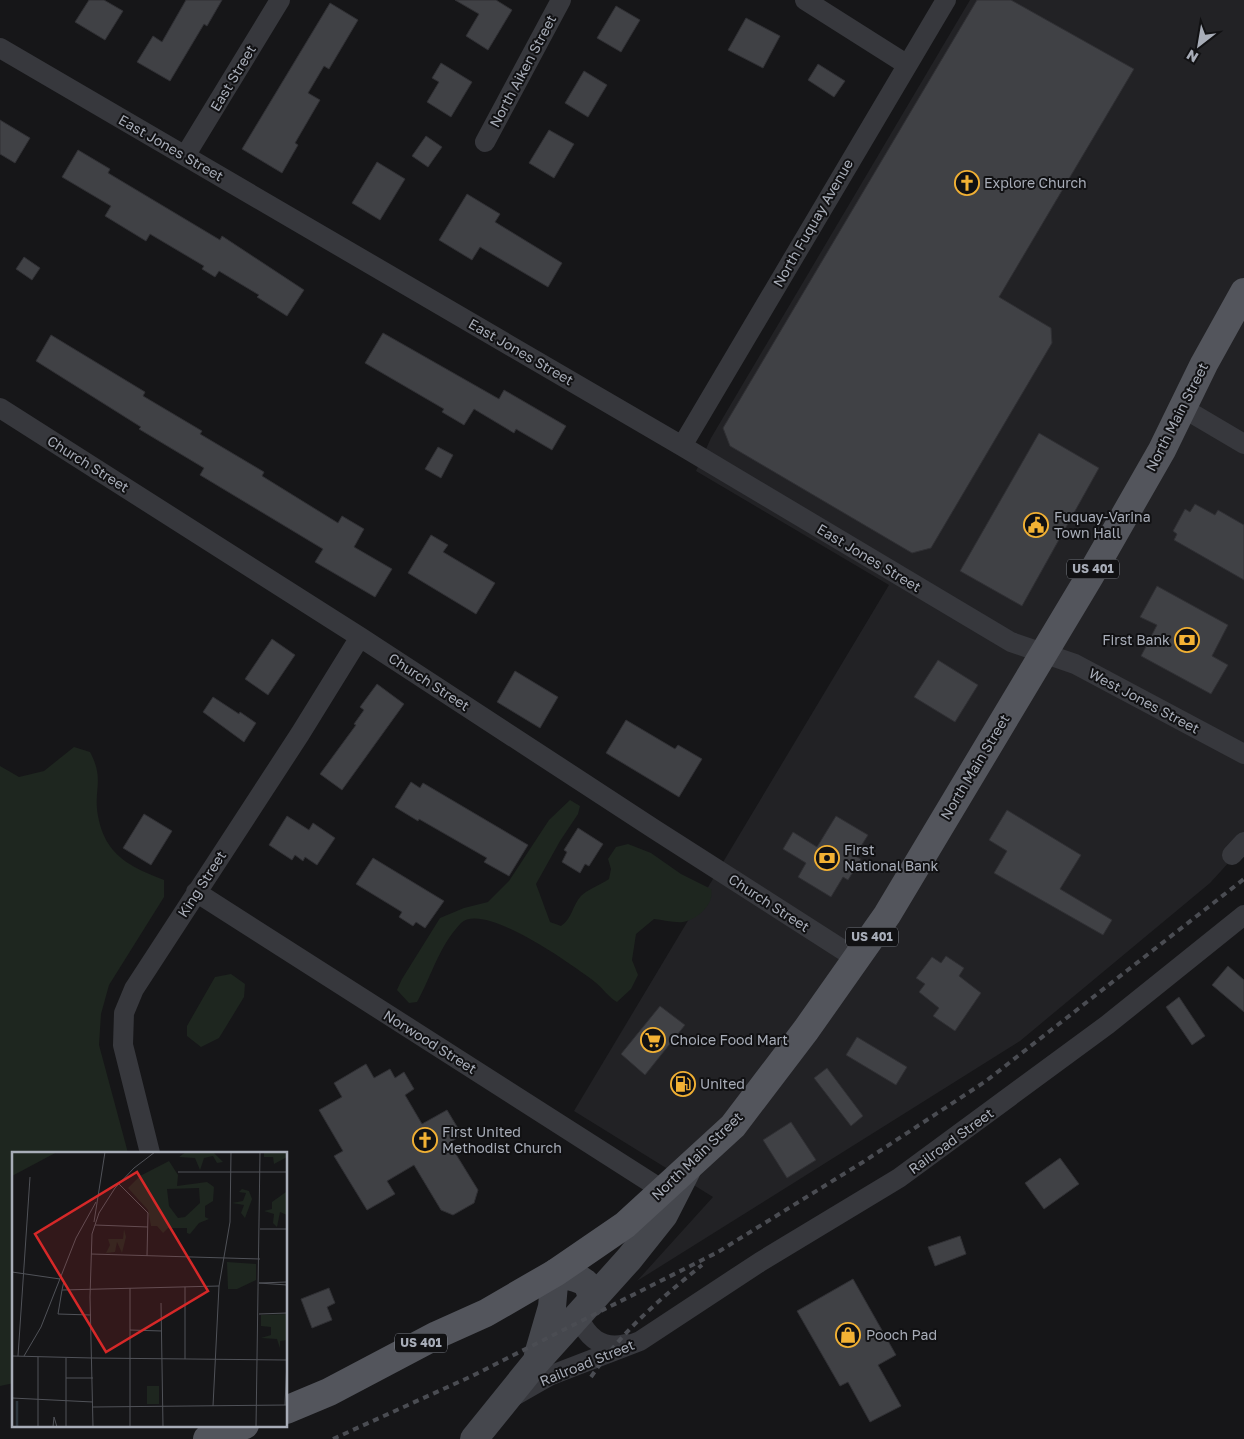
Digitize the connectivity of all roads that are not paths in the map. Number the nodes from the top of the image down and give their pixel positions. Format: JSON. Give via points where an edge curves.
{"nodes":[{"id":1,"x":280,"y":0,"type":"edge"},
{"id":2,"x":561,"y":0,"type":"edge"},
{"id":3,"x":805,"y":0,"type":"edge"},
{"id":4,"x":946,"y":0,"type":"edge"},
{"id":5,"x":0,"y":48,"type":"edge"},
{"id":6,"x":906,"y":64,"type":"junction"},
{"id":7,"x":485,"y":142,"type":"dead end"},
{"id":8,"x":186,"y":156,"type":"junction"},
{"id":9,"x":1244,"y":292,"type":"edge"},
{"id":10,"x":0,"y":408,"type":"edge"},
{"id":11,"x":1183,"y":408,"type":"junction"},
{"id":12,"x":1244,"y":444,"type":"edge"},
{"id":13,"x":682,"y":446,"type":"junction"},
{"id":14,"x":360,"y":637,"type":"junction"},
{"id":15,"x":1042,"y":653,"type":"junction"},
{"id":16,"x":1244,"y":754,"type":"edge"},
{"id":17,"x":196,"y":892,"type":"junction"},
{"id":18,"x":1244,"y":915,"type":"edge"},
{"id":19,"x":857,"y":958,"type":"junction"},
{"id":20,"x":150,"y":1152,"type":"edge"},
{"id":21,"x":687,"y":1170,"type":"junction"},
{"id":22,"x":664,"y":1190,"type":"junction"},
{"id":23,"x":555,"y":1273,"type":"junction"},
{"id":24,"x":585,"y":1310,"type":"junction"},
{"id":25,"x":640,"y":1341,"type":"junction"},
{"id":26,"x":537,"y":1361,"type":"junction"},
{"id":27,"x":508,"y":1399,"type":"junction"},
{"id":28,"x":288,"y":1409,"type":"edge"},
{"id":29,"x":474,"y":1439,"type":"edge"}],
"edges":[{"from":1,"to":8,"type":"street","name":"East Street"},
{"from":2,"to":7,"type":"street","name":"North Aiken Street"},
{"from":3,"to":6,"type":"street"},
{"from":4,"to":6,"type":"street","name":"North Fuquay Avenue"},
{"from":5,"to":8,"type":"street","name":"East Jones Street"},
{"from":6,"to":13,"type":"street","name":"North Fuquay Avenue"},
{"from":8,"to":13,"type":"street","name":"East Jones Street"},
{"from":9,"to":11,"type":"main road","name":"North Main Street","number":"US 401"},
{"from":10,"to":14,"type":"street","name":"Church Street"},
{"from":11,"to":12,"type":"street"},
{"from":11,"to":15,"type":"main road","name":"North Main Street","number":"US 401","via":[[1162,450]]},
{"from":13,"to":15,"type":"street","name":"East Jones Street","via":[[1011,642]]},
{"from":14,"to":17,"type":"street","name":"King Street"},
{"from":14,"to":19,"type":"street","name":"Church Street"},
{"from":15,"to":16,"type":"street","name":"West Jones Street","via":[[1075,664]]},
{"from":15,"to":19,"type":"main road","name":"North Main Street","number":"US 401","via":[[887,915]]},
{"from":17,"to":20,"type":"street","name":"King Street","via":[[134,989],[124,1013],[123,1045]]},
{"from":17,"to":22,"type":"street","name":"Norwood Street"},
{"from":18,"to":25,"type":"street","name":"Railroad Street","via":[[1107,1025],[917,1166],[760,1262]]},
{"from":19,"to":21,"type":"main road","name":"North Main Street","number":"US 401","via":[[733,1126]]},
{"from":21,"to":22,"type":"main road","name":"North Main Street","number":"US 401"},
{"from":21,"to":24,"type":"main road","via":[[664,1215]]},
{"from":22,"to":23,"type":"main road","name":"North Main Street","number":"US 401","via":[[624,1225]]},
{"from":23,"to":24,"type":"main road","via":[[585,1282],[591,1290]]},
{"from":23,"to":26,"type":"main road","via":[[552,1307]]},
{"from":23,"to":28,"type":"main road","name":"North Main Street","number":"US 401","via":[[486,1313]]},
{"from":24,"to":25,"type":"street","name":"Railroad Street","via":[[584,1330],[592,1338],[620,1346]]},
{"from":24,"to":26,"type":"main road"},
{"from":25,"to":27,"type":"street","name":"Railroad Street","via":[[549,1376]]},
{"from":26,"to":27,"type":"main road"},
{"from":27,"to":29,"type":"main road"}]}
